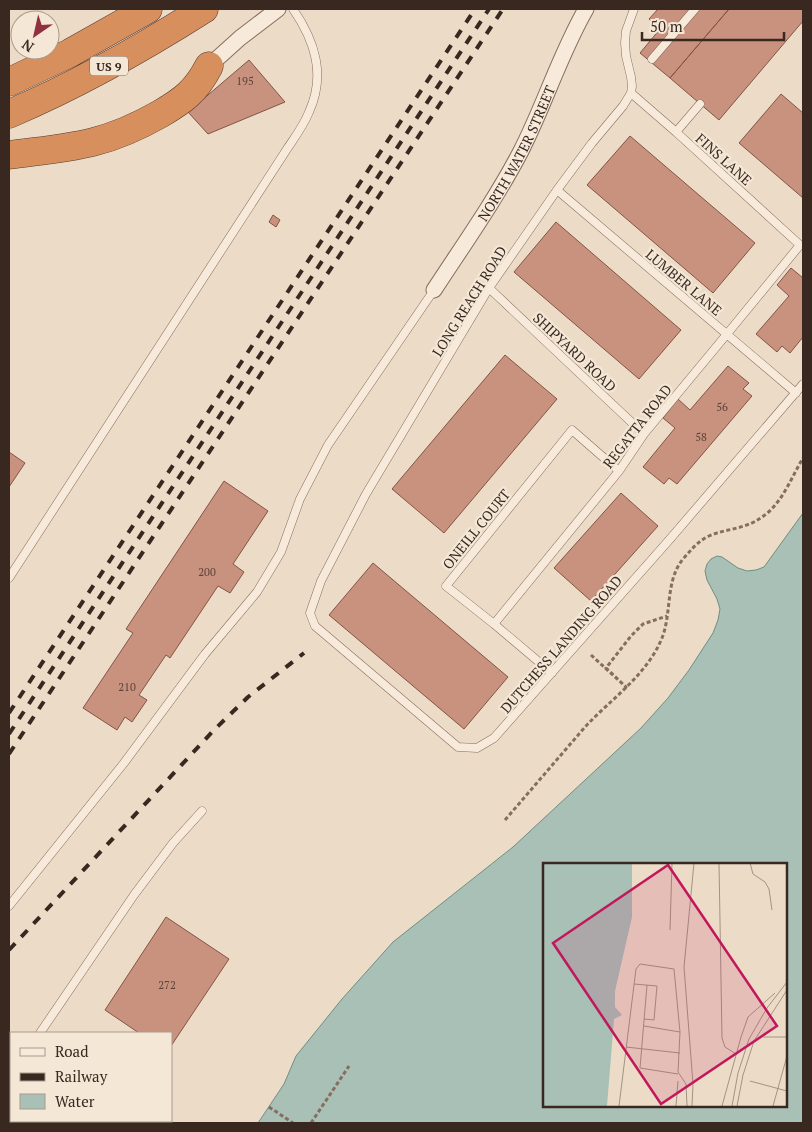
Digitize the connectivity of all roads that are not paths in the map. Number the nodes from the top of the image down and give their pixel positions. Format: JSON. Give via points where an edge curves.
{"nodes":[{"id":1,"x":148,"y":9,"type":"edge"},
{"id":2,"x":204,"y":9,"type":"edge"},
{"id":3,"x":278,"y":9,"type":"edge"},
{"id":4,"x":293,"y":9,"type":"edge"},
{"id":5,"x":586,"y":9,"type":"edge"},
{"id":6,"x":634,"y":9,"type":"edge"},
{"id":7,"x":690,"y":11,"type":"edge"},
{"id":8,"x":652,"y":59,"type":"dead end"},
{"id":9,"x":208,"y":66,"type":"joint"},
{"id":10,"x":9,"y":82,"type":"edge"},
{"id":11,"x":631,"y":93,"type":"junction"},
{"id":12,"x":700,"y":104,"type":"dead end"},
{"id":13,"x":9,"y":114,"type":"edge"},
{"id":14,"x":676,"y":132,"type":"junction"},
{"id":15,"x":9,"y":154,"type":"edge"},
{"id":16,"x":557,"y":190,"type":"junction"},
{"id":17,"x":800,"y":245,"type":"joint"},
{"id":18,"x":489,"y":288,"type":"junction"},
{"id":19,"x":434,"y":290,"type":"joint"},
{"id":20,"x":727,"y":334,"type":"junction"},
{"id":21,"x":803,"y":384,"type":"edge"},
{"id":22,"x":796,"y":393,"type":"junction"},
{"id":23,"x":644,"y":434,"type":"junction"},
{"id":24,"x":619,"y":471,"type":"junction"},
{"id":25,"x":9,"y":578,"type":"edge"},
{"id":26,"x":310,"y":613,"type":"joint"},
{"id":27,"x":494,"y":624,"type":"junction"},
{"id":28,"x":552,"y":673,"type":"junction"},
{"id":29,"x":202,"y":811,"type":"dead end"},
{"id":30,"x":9,"y":906,"type":"edge"},
{"id":31,"x":41,"y":1032,"type":"edge"}],
"edges":[{"from":1,"to":10,"type":"highway","number":"US 9","via":[[78,49]]},
{"from":2,"to":13,"type":"highway","number":"US 9","via":[[114,63]]},
{"from":3,"to":9,"type":"street"},
{"from":4,"to":25,"type":"lane","via":[[316,57],[318,85],[309,112]]},
{"from":5,"to":19,"type":"street","name":"NORTH WATER STREET","via":[[520,151]]},
{"from":6,"to":11,"type":"lane","via":[[625,43]]},
{"from":7,"to":8,"type":"lane"},
{"from":9,"to":15,"type":"highway","via":[[193,91],[166,110],[123,132],[81,145]]},
{"from":11,"to":14,"type":"lane","name":"FINS LANE"},
{"from":11,"to":16,"type":"lane","name":"LONG REACH ROAD"},
{"from":12,"to":14,"type":"lane"},
{"from":14,"to":17,"type":"lane","name":"FINS LANE"},
{"from":16,"to":18,"type":"lane","name":"LONG REACH ROAD"},
{"from":16,"to":20,"type":"lane","name":"LUMBER LANE"},
{"from":17,"to":20,"type":"lane","name":"REGATTA ROAD"},
{"from":18,"to":23,"type":"lane","name":"SHIPYARD ROAD"},
{"from":18,"to":26,"type":"lane","name":"LONG REACH ROAD","via":[[366,494],[321,581]]},
{"from":19,"to":30,"type":"lane","via":[[328,445],[300,499],[281,552],[257,592]]},
{"from":20,"to":22,"type":"lane","name":"LUMBER LANE"},
{"from":20,"to":23,"type":"lane","name":"REGATTA ROAD"},
{"from":21,"to":22,"type":"lane","name":"DUTCHESS LANDING ROAD"},
{"from":22,"to":28,"type":"lane","name":"DUTCHESS LANDING ROAD"},
{"from":23,"to":24,"type":"lane","name":"REGATTA ROAD"},
{"from":24,"to":27,"type":"lane","name":"REGATTA ROAD"},
{"from":24,"to":27,"type":"lane","name":"ONEILL COURT","via":[[572,430],[446,586]]},
{"from":26,"to":28,"type":"lane","name":"DUTCHESS LANDING ROAD","via":[[315,626],[458,747],[477,748],[494,738]]},
{"from":27,"to":28,"type":"lane","name":"ONEILL COURT"},
{"from":29,"to":31,"type":"lane","via":[[173,843],[134,896]]}]}
